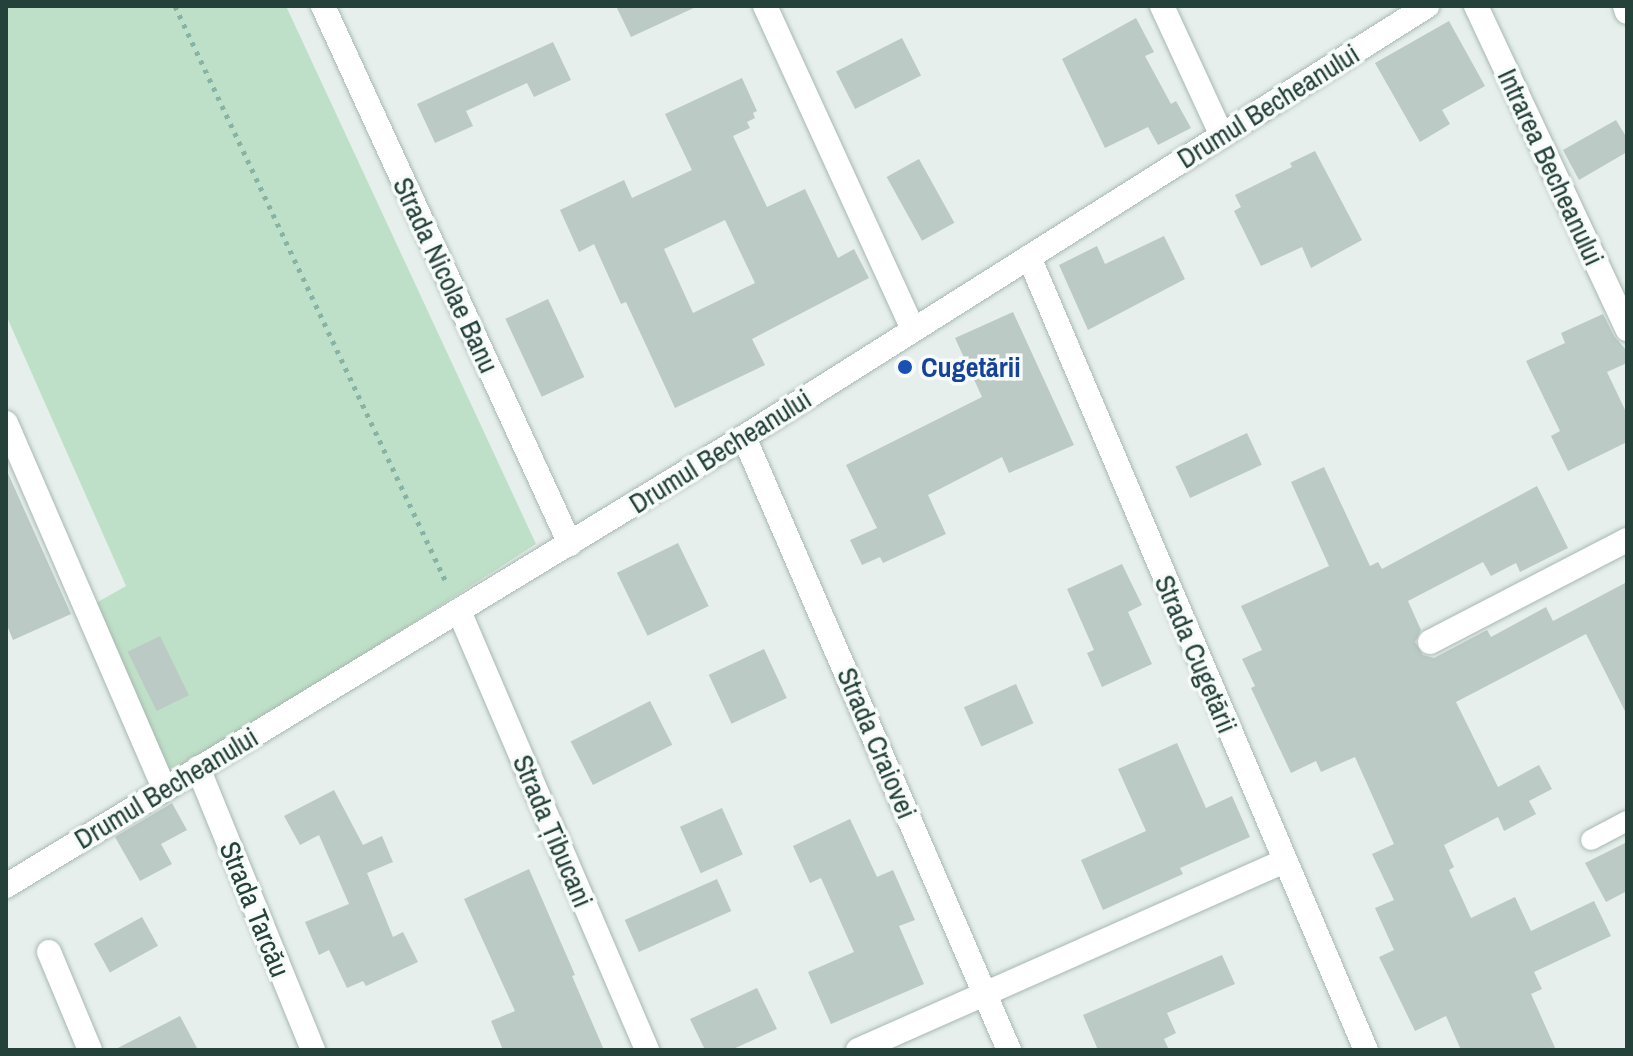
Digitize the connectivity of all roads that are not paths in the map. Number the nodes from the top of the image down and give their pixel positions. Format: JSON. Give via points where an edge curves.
{"nodes":[{"id":1,"x":323,"y":6,"type":"edge"},
{"id":2,"x":765,"y":6,"type":"edge"},
{"id":3,"x":1162,"y":6,"type":"edge"},
{"id":4,"x":1427,"y":6,"type":"edge"},
{"id":5,"x":1476,"y":6,"type":"edge"},
{"id":6,"x":1625,"y":6,"type":"edge"},
{"id":7,"x":1627,"y":12,"type":"edge"},
{"id":8,"x":1222,"y":136,"type":"junction"},
{"id":9,"x":1029,"y":257,"type":"junction"},
{"id":10,"x":913,"y":329,"type":"junction"},
{"id":11,"x":1627,"y":329,"type":"edge"},
{"id":12,"x":6,"y":423,"type":"edge"},
{"id":13,"x":744,"y":437,"type":"junction"},
{"id":14,"x":1627,"y":540,"type":"edge"},
{"id":15,"x":570,"y":544,"type":"junction"},
{"id":16,"x":459,"y":611,"type":"junction"},
{"id":17,"x":1430,"y":642,"type":"dead end"},
{"id":18,"x":198,"y":768,"type":"junction"},
{"id":19,"x":164,"y":788,"type":"junction"},
{"id":20,"x":1627,"y":821,"type":"edge"},
{"id":21,"x":1591,"y":840,"type":"dead end"},
{"id":22,"x":1283,"y":862,"type":"junction"},
{"id":23,"x":6,"y":886,"type":"edge"},
{"id":24,"x":49,"y":952,"type":"dead end"},
{"id":25,"x":985,"y":993,"type":"junction"},
{"id":26,"x":90,"y":1050,"type":"edge"},
{"id":27,"x":313,"y":1050,"type":"edge"},
{"id":28,"x":647,"y":1050,"type":"edge"},
{"id":29,"x":858,"y":1050,"type":"edge"},
{"id":30,"x":1009,"y":1050,"type":"edge"},
{"id":31,"x":1366,"y":1050,"type":"edge"}],
"edges":[{"from":1,"to":15,"type":"street","name":"Strada Nicolae Banu"},
{"from":2,"to":10,"type":"street"},
{"from":3,"to":8,"type":"street"},
{"from":4,"to":8,"type":"street","name":"Drumul Becheanului"},
{"from":5,"to":11,"type":"street","name":"Intrarea Becheanului"},
{"from":6,"to":7,"type":"street"},
{"from":8,"to":9,"type":"street","name":"Drumul Becheanului"},
{"from":9,"to":10,"type":"street","name":"Drumul Becheanului"},
{"from":9,"to":22,"type":"street","name":"Strada Cugetării"},
{"from":10,"to":13,"type":"street","name":"Drumul Becheanului"},
{"from":12,"to":19,"type":"street"},
{"from":13,"to":15,"type":"street","name":"Drumul Becheanului"},
{"from":13,"to":25,"type":"street","name":"Strada Craiovei"},
{"from":14,"to":17,"type":"street"},
{"from":15,"to":16,"type":"street","name":"Drumul Becheanului"},
{"from":16,"to":18,"type":"street","name":"Drumul Becheanului"},
{"from":16,"to":28,"type":"street","name":"Strada Țibucani"},
{"from":18,"to":19,"type":"street","name":"Drumul Becheanului"},
{"from":18,"to":27,"type":"street","name":"Strada Tarcău"},
{"from":19,"to":23,"type":"street","name":"Drumul Becheanului"},
{"from":20,"to":21,"type":"lane"},
{"from":22,"to":25,"type":"street"},
{"from":22,"to":31,"type":"street","name":"Strada Cugetării"},
{"from":24,"to":26,"type":"street"},
{"from":25,"to":29,"type":"street"},
{"from":25,"to":30,"type":"street","name":"Strada Craiovei"}]}
